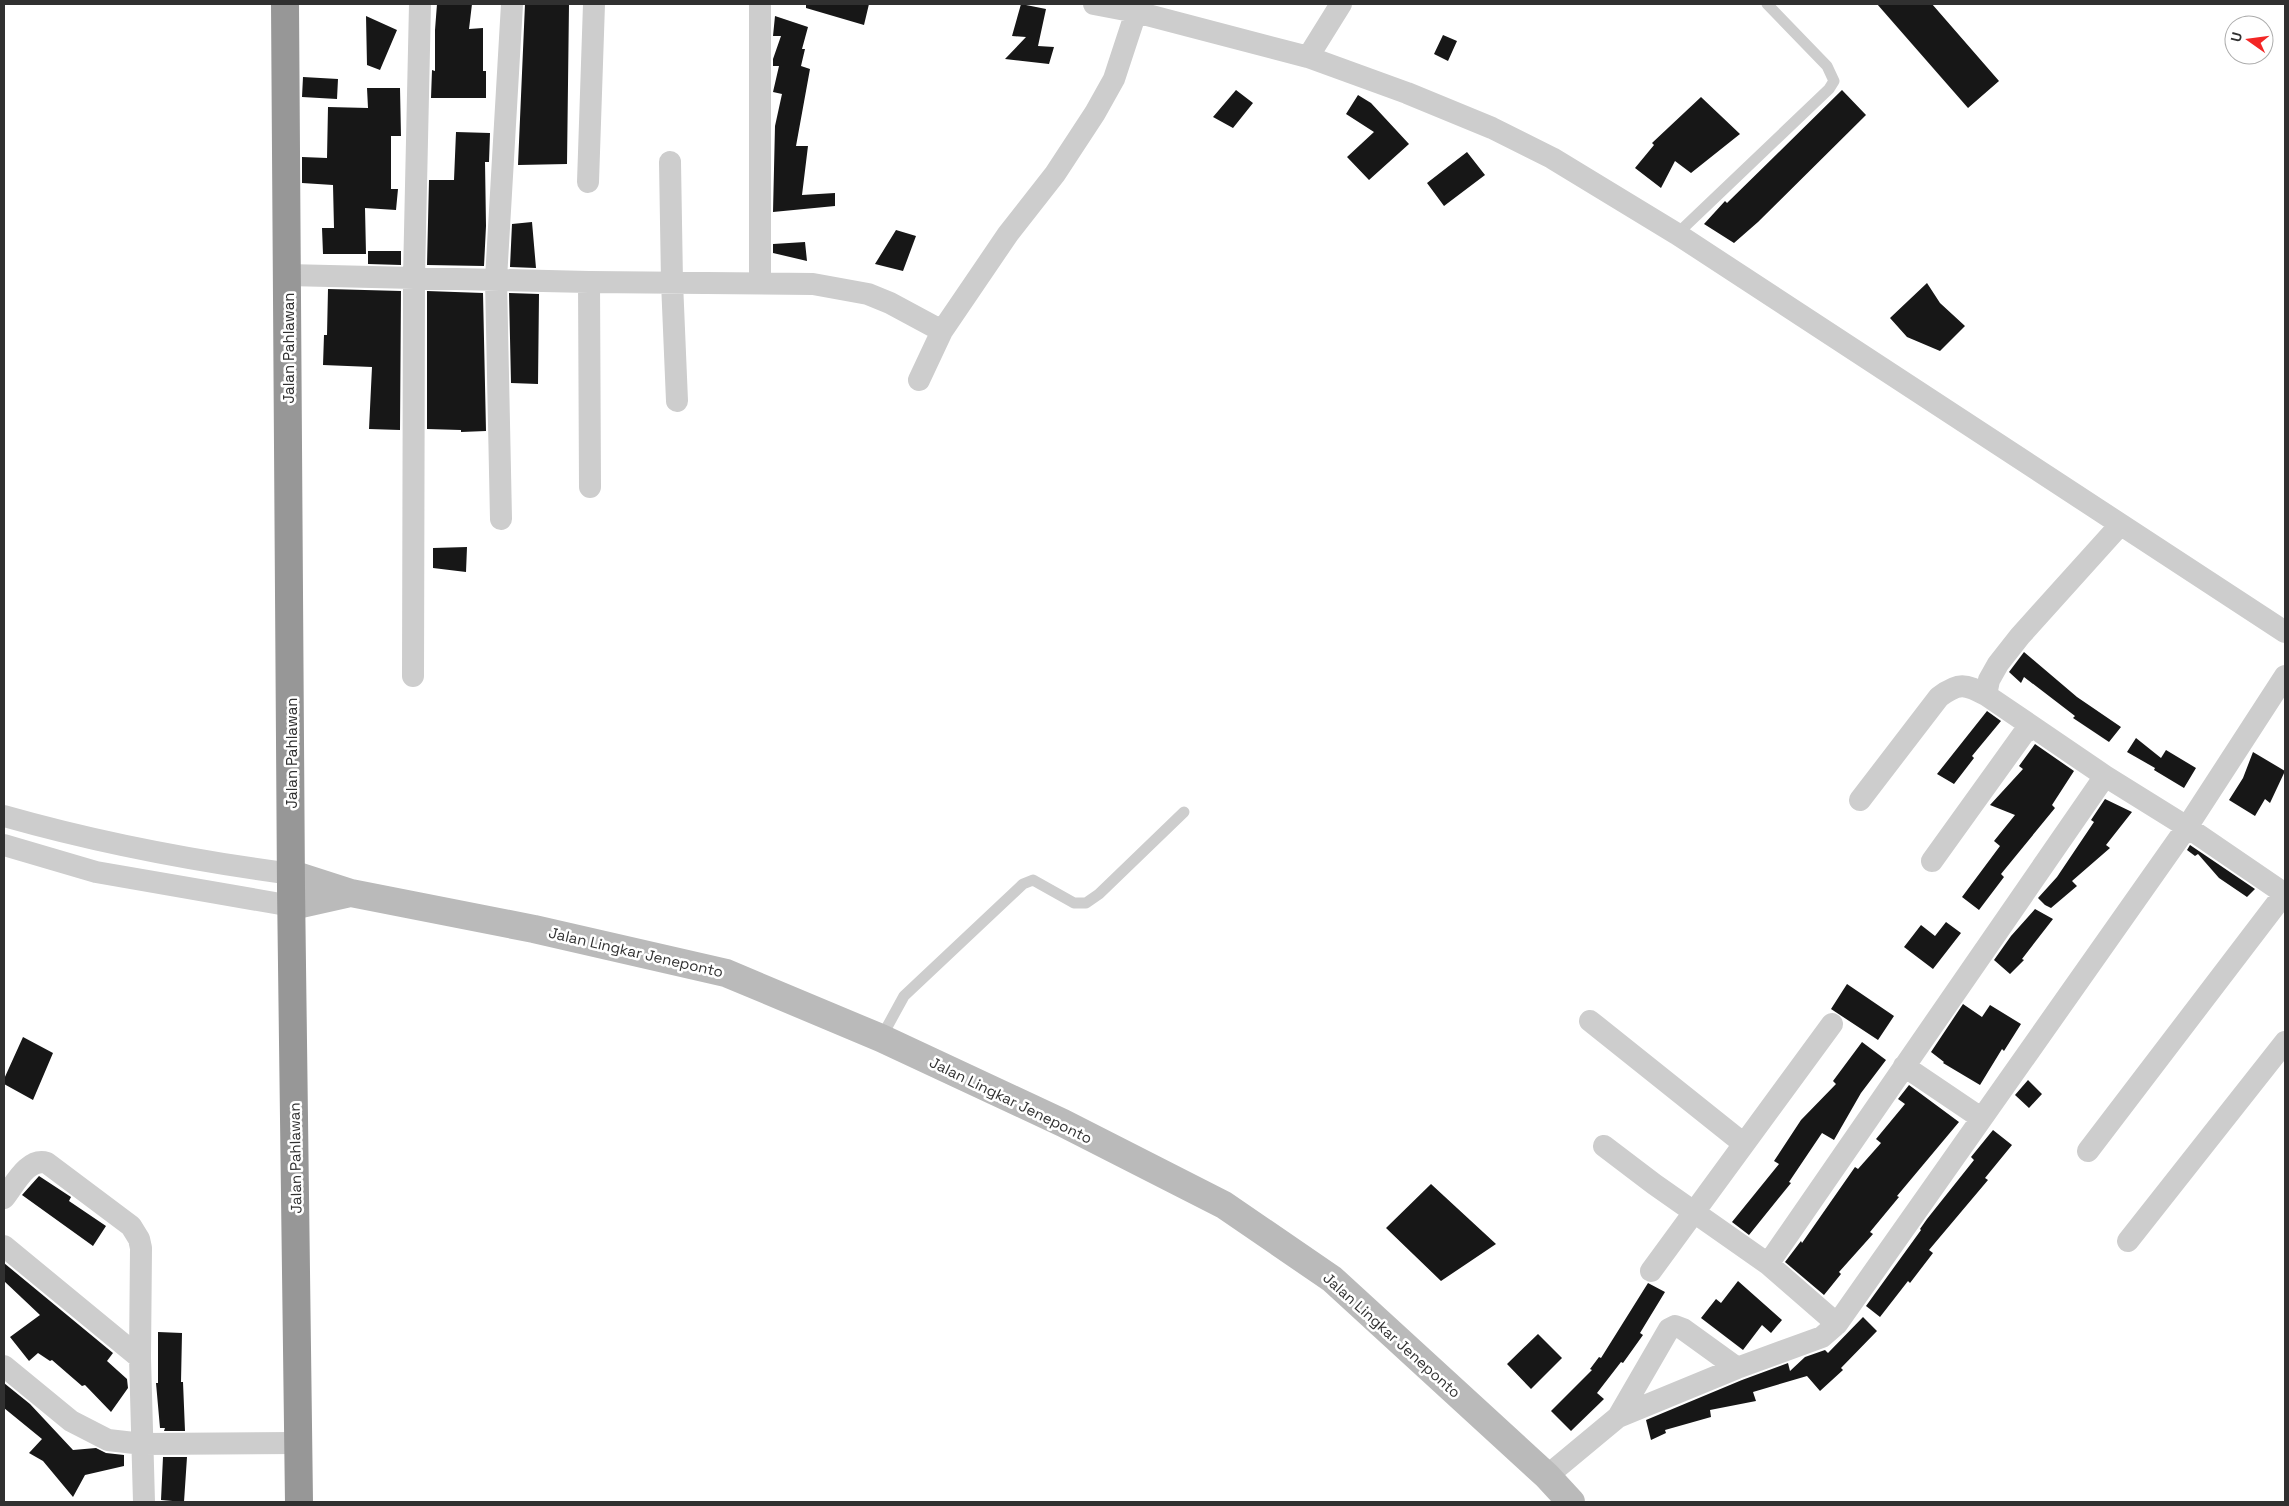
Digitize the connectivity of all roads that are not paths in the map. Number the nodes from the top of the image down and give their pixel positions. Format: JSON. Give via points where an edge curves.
{"nodes":[{"id":1,"x":285,"y":4,"type":"edge"},
{"id":2,"x":420,"y":4,"type":"edge"},
{"id":3,"x":512,"y":4,"type":"edge"},
{"id":4,"x":594,"y":4,"type":"edge"},
{"id":5,"x":760,"y":4,"type":"edge"},
{"id":6,"x":1094,"y":4,"type":"edge"},
{"id":7,"x":1340,"y":4,"type":"edge"},
{"id":8,"x":1767,"y":4,"type":"edge"},
{"id":9,"x":1136,"y":12,"type":"junction"},
{"id":10,"x":1308,"y":57,"type":"junction"},
{"id":11,"x":670,"y":162,"type":"dead end"},
{"id":12,"x":588,"y":182,"type":"dead end"},
{"id":13,"x":1677,"y":234,"type":"junction"},
{"id":14,"x":287,"y":275,"type":"junction"},
{"id":15,"x":414,"y":277,"type":"junction"},
{"id":16,"x":496,"y":279,"type":"junction"},
{"id":17,"x":589,"y":282,"type":"junction"},
{"id":18,"x":672,"y":282,"type":"junction"},
{"id":19,"x":760,"y":282,"type":"junction"},
{"id":20,"x":942,"y":331,"type":"junction"},
{"id":21,"x":919,"y":380,"type":"dead end"},
{"id":22,"x":677,"y":401,"type":"dead end"},
{"id":23,"x":590,"y":487,"type":"dead end"},
{"id":24,"x":501,"y":519,"type":"dead end"},
{"id":25,"x":2120,"y":525,"type":"junction"},
{"id":26,"x":2285,"y":632,"type":"edge"},
{"id":27,"x":413,"y":676,"type":"dead end"},
{"id":28,"x":2285,"y":676,"type":"edge"},
{"id":29,"x":1986,"y":695,"type":"junction"},
{"id":30,"x":2029,"y":726,"type":"junction"},
{"id":31,"x":2105,"y":776,"type":"junction"},
{"id":32,"x":1860,"y":800,"type":"dead end"},
{"id":33,"x":1184,"y":812,"type":"dead end"},
{"id":34,"x":4,"y":816,"type":"edge"},
{"id":35,"x":2187,"y":827,"type":"junction"},
{"id":36,"x":4,"y":845,"type":"edge"},
{"id":37,"x":1932,"y":862,"type":"dead end"},
{"id":38,"x":292,"y":874,"type":"junction"},
{"id":39,"x":351,"y":893,"type":"junction"},
{"id":40,"x":2285,"y":894,"type":"edge"},
{"id":41,"x":292,"y":906,"type":"junction"},
{"id":42,"x":1590,"y":1021,"type":"dead end"},
{"id":43,"x":1832,"y":1024,"type":"dead end"},
{"id":44,"x":881,"y":1038,"type":"junction"},
{"id":45,"x":2285,"y":1042,"type":"edge"},
{"id":46,"x":1904,"y":1066,"type":"junction"},
{"id":47,"x":1981,"y":1118,"type":"junction"},
{"id":48,"x":1744,"y":1144,"type":"junction"},
{"id":49,"x":1604,"y":1146,"type":"dead end"},
{"id":50,"x":2088,"y":1152,"type":"dead end"},
{"id":51,"x":4,"y":1198,"type":"edge"},
{"id":52,"x":1694,"y":1213,"type":"junction"},
{"id":53,"x":2128,"y":1241,"type":"dead end"},
{"id":54,"x":4,"y":1246,"type":"edge"},
{"id":55,"x":1768,"y":1264,"type":"junction"},
{"id":56,"x":1651,"y":1271,"type":"dead end"},
{"id":57,"x":1837,"y":1324,"type":"junction"},
{"id":58,"x":140,"y":1358,"type":"junction"},
{"id":59,"x":4,"y":1366,"type":"edge"},
{"id":60,"x":1738,"y":1368,"type":"junction"},
{"id":61,"x":1618,"y":1416,"type":"junction"},
{"id":62,"x":298,"y":1443,"type":"junction"},
{"id":63,"x":143,"y":1444,"type":"junction"},
{"id":64,"x":1547,"y":1476,"type":"junction"},
{"id":65,"x":144,"y":1502,"type":"edge"},
{"id":66,"x":299,"y":1502,"type":"edge"},
{"id":67,"x":1571,"y":1502,"type":"edge"}],
"edges":[{"from":1,"to":14,"type":"highway","name":"Jalan Pahlawan"},
{"from":2,"to":15,"type":"street"},
{"from":3,"to":16,"type":"street"},
{"from":4,"to":12,"type":"street"},
{"from":5,"to":19,"type":"street"},
{"from":6,"to":9,"type":"street"},
{"from":7,"to":10,"type":"street"},
{"from":8,"to":13,"type":"lane","via":[[1827,66],[1834,81]]},
{"from":9,"to":10,"type":"street"},
{"from":9,"to":20,"type":"street","via":[[1114,79],[1095,113]]},
{"from":10,"to":13,"type":"street","via":[[1492,128],[1552,158]]},
{"from":11,"to":18,"type":"street"},
{"from":13,"to":25,"type":"street"},
{"from":14,"to":15,"type":"street"},
{"from":14,"to":38,"type":"highway","name":"Jalan Pahlawan"},
{"from":15,"to":16,"type":"street"},
{"from":15,"to":27,"type":"street"},
{"from":16,"to":17,"type":"street"},
{"from":16,"to":24,"type":"street"},
{"from":17,"to":18,"type":"street"},
{"from":17,"to":23,"type":"street"},
{"from":18,"to":19,"type":"street"},
{"from":18,"to":22,"type":"street"},
{"from":19,"to":20,"type":"street","via":[[813,284],[868,294],[890,302]]},
{"from":20,"to":21,"type":"street"},
{"from":25,"to":26,"type":"street"},
{"from":25,"to":29,"type":"street","via":[[2020,636],[1998,664],[1989,680]]},
{"from":28,"to":35,"type":"street"},
{"from":29,"to":30,"type":"street"},
{"from":29,"to":32,"type":"street","via":[[1968,686],[1953,687],[1940,697]]},
{"from":30,"to":31,"type":"street"},
{"from":30,"to":37,"type":"street"},
{"from":31,"to":35,"type":"street"},
{"from":31,"to":46,"type":"street"},
{"from":33,"to":44,"type":"lane","via":[[1086,903],[1074,902],[1033,880],[1022,884],[904,996]]},
{"from":34,"to":38,"type":"street","via":[[125,847]]},
{"from":35,"to":40,"type":"street"},
{"from":35,"to":47,"type":"street"},
{"from":36,"to":41,"type":"street","via":[[96,872]]},
{"from":38,"to":39,"type":"main road","name":"Jalan Lingkar Jeneponto"},
{"from":38,"to":41,"type":"highway","name":"Jalan Pahlawan"},
{"from":39,"to":41,"type":"main road","name":"Jalan Lingkar Jeneponto"},
{"from":39,"to":44,"type":"main road","name":"Jalan Lingkar Jeneponto","via":[[534,929],[726,973]]},
{"from":40,"to":50,"type":"street"},
{"from":41,"to":62,"type":"highway","name":"Jalan Pahlawan"},
{"from":42,"to":48,"type":"street"},
{"from":43,"to":48,"type":"street"},
{"from":44,"to":64,"type":"main road","name":"Jalan Lingkar Jeneponto","via":[[1063,1123],[1224,1205],[1332,1279]]},
{"from":45,"to":53,"type":"street"},
{"from":46,"to":47,"type":"street"},
{"from":46,"to":55,"type":"street"},
{"from":47,"to":57,"type":"street"},
{"from":48,"to":52,"type":"street"},
{"from":49,"to":52,"type":"street"},
{"from":51,"to":58,"type":"street","via":[[30,1166],[41,1161],[131,1226],[141,1248]]},
{"from":52,"to":55,"type":"street"},
{"from":52,"to":56,"type":"street"},
{"from":54,"to":58,"type":"street"},
{"from":55,"to":57,"type":"street"},
{"from":57,"to":60,"type":"street","via":[[1822,1337]]},
{"from":58,"to":63,"type":"street"},
{"from":59,"to":63,"type":"street","via":[[61,1414],[94,1434],[108,1440]]},
{"from":60,"to":61,"type":"street"},
{"from":60,"to":61,"type":"street","via":[[1675,1326],[1669,1329]]},
{"from":61,"to":64,"type":"street"},
{"from":62,"to":63,"type":"street"},
{"from":62,"to":66,"type":"highway","name":"Jalan Pahlawan"},
{"from":63,"to":65,"type":"street"},
{"from":64,"to":67,"type":"main road","name":"Jalan Lingkar Jeneponto"}]}
